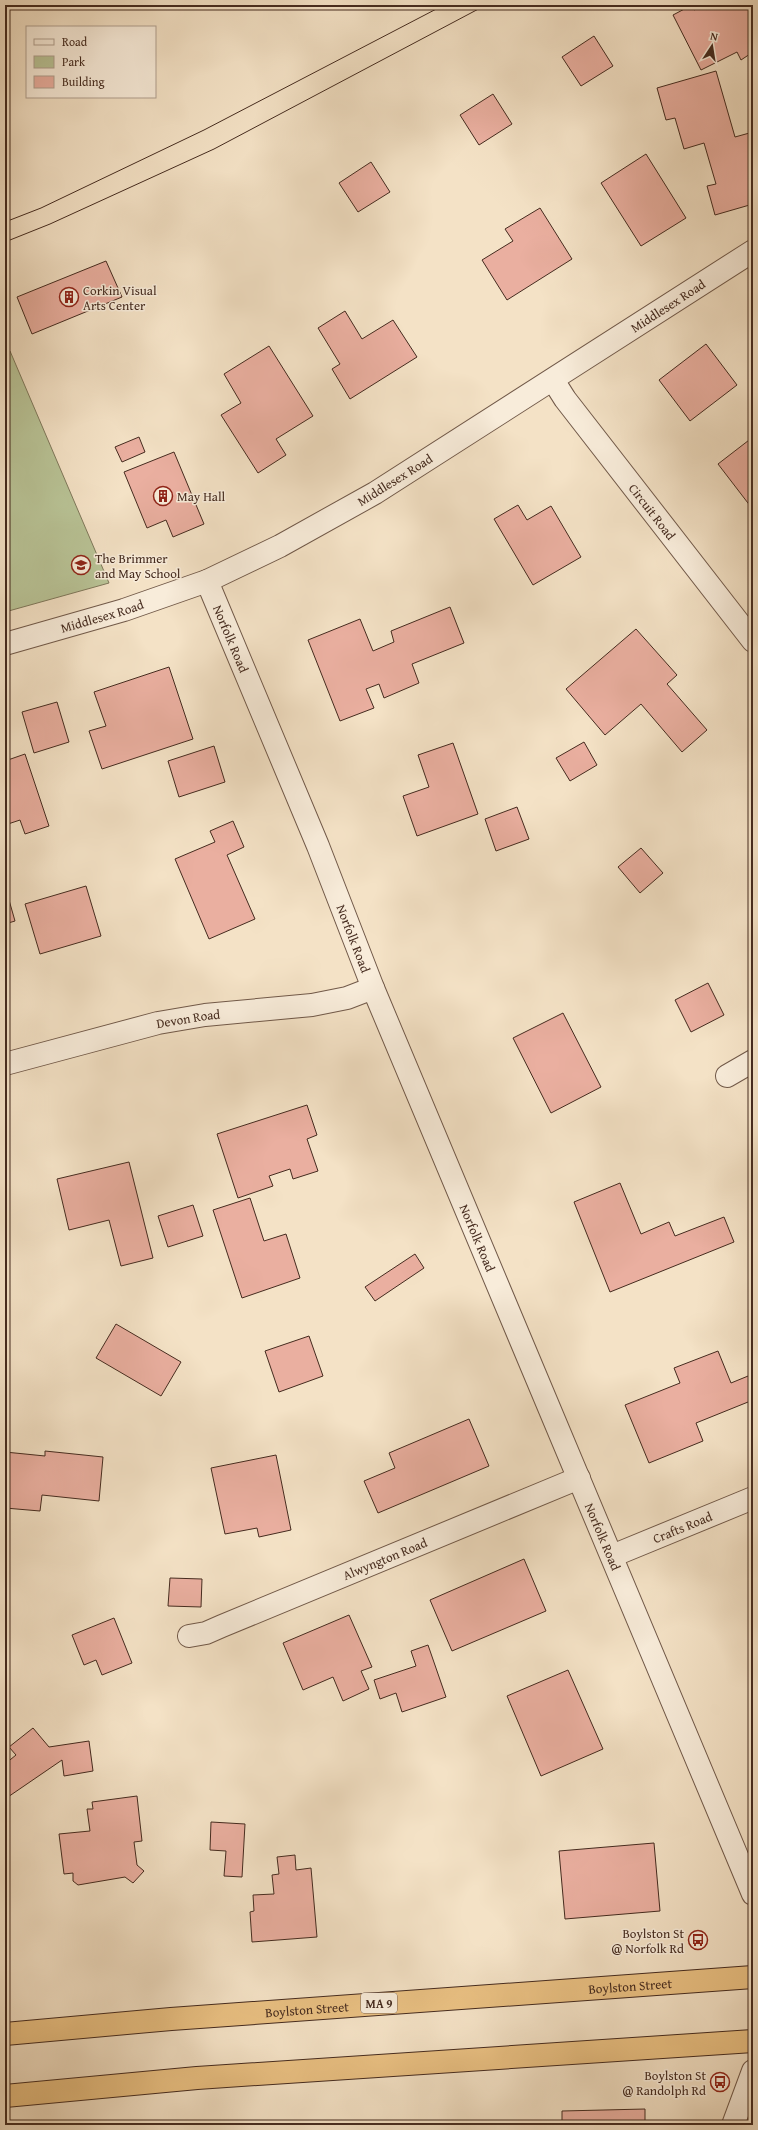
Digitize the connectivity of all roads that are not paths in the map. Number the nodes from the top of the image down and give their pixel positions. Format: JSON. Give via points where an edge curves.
{"nodes":[{"id":1,"x":753,"y":252,"type":"edge"},
{"id":2,"x":553,"y":380,"type":"junction"},
{"id":3,"x":207,"y":581,"type":"junction"},
{"id":4,"x":753,"y":641,"type":"edge"},
{"id":5,"x":5,"y":644,"type":"edge"},
{"id":6,"x":373,"y":988,"type":"junction"},
{"id":7,"x":753,"y":1061,"type":"edge"},
{"id":8,"x":5,"y":1064,"type":"edge"},
{"id":9,"x":727,"y":1076,"type":"dead end"},
{"id":10,"x":579,"y":1478,"type":"junction"},
{"id":11,"x":753,"y":1498,"type":"edge"},
{"id":12,"x":612,"y":1556,"type":"junction"},
{"id":13,"x":189,"y":1636,"type":"dead end"},
{"id":14,"x":753,"y":1894,"type":"edge"},
{"id":15,"x":753,"y":1978,"type":"edge"},
{"id":16,"x":5,"y":2034,"type":"edge"},
{"id":17,"x":753,"y":2041,"type":"edge"},
{"id":18,"x":753,"y":2071,"type":"edge"},
{"id":19,"x":5,"y":2096,"type":"edge"},
{"id":20,"x":734,"y":2125,"type":"edge"}],
"edges":[{"from":1,"to":2,"type":"street","name":"Middlesex Road"},
{"from":2,"to":3,"type":"street","name":"Middlesex Road","via":[[350,508],[250,562]]},
{"from":2,"to":4,"type":"street","name":"Circuit Road","via":[[565,399]]},
{"from":3,"to":5,"type":"street","name":"Middlesex Road","via":[[124,610]]},
{"from":3,"to":6,"type":"street","name":"Norfolk Road","via":[[318,846]]},
{"from":6,"to":8,"type":"street","name":"Devon Road","via":[[347,998],[312,1005],[206,1015],[158,1023]]},
{"from":6,"to":10,"type":"street","name":"Norfolk Road"},
{"from":7,"to":9,"type":"street"},
{"from":10,"to":12,"type":"street","name":"Norfolk Road"},
{"from":10,"to":13,"type":"street","name":"Alwyngton Road","via":[[217,1628]]},
{"from":11,"to":12,"type":"street","name":"Crafts Road"},
{"from":12,"to":14,"type":"street","name":"Norfolk Road"},
{"from":15,"to":16,"type":"highway","name":"Boylston Street","number":"MA 9","via":[[179,2018]]},
{"from":17,"to":19,"type":"highway","via":[[197,2078]]},
{"from":18,"to":20,"type":"street"}]}
